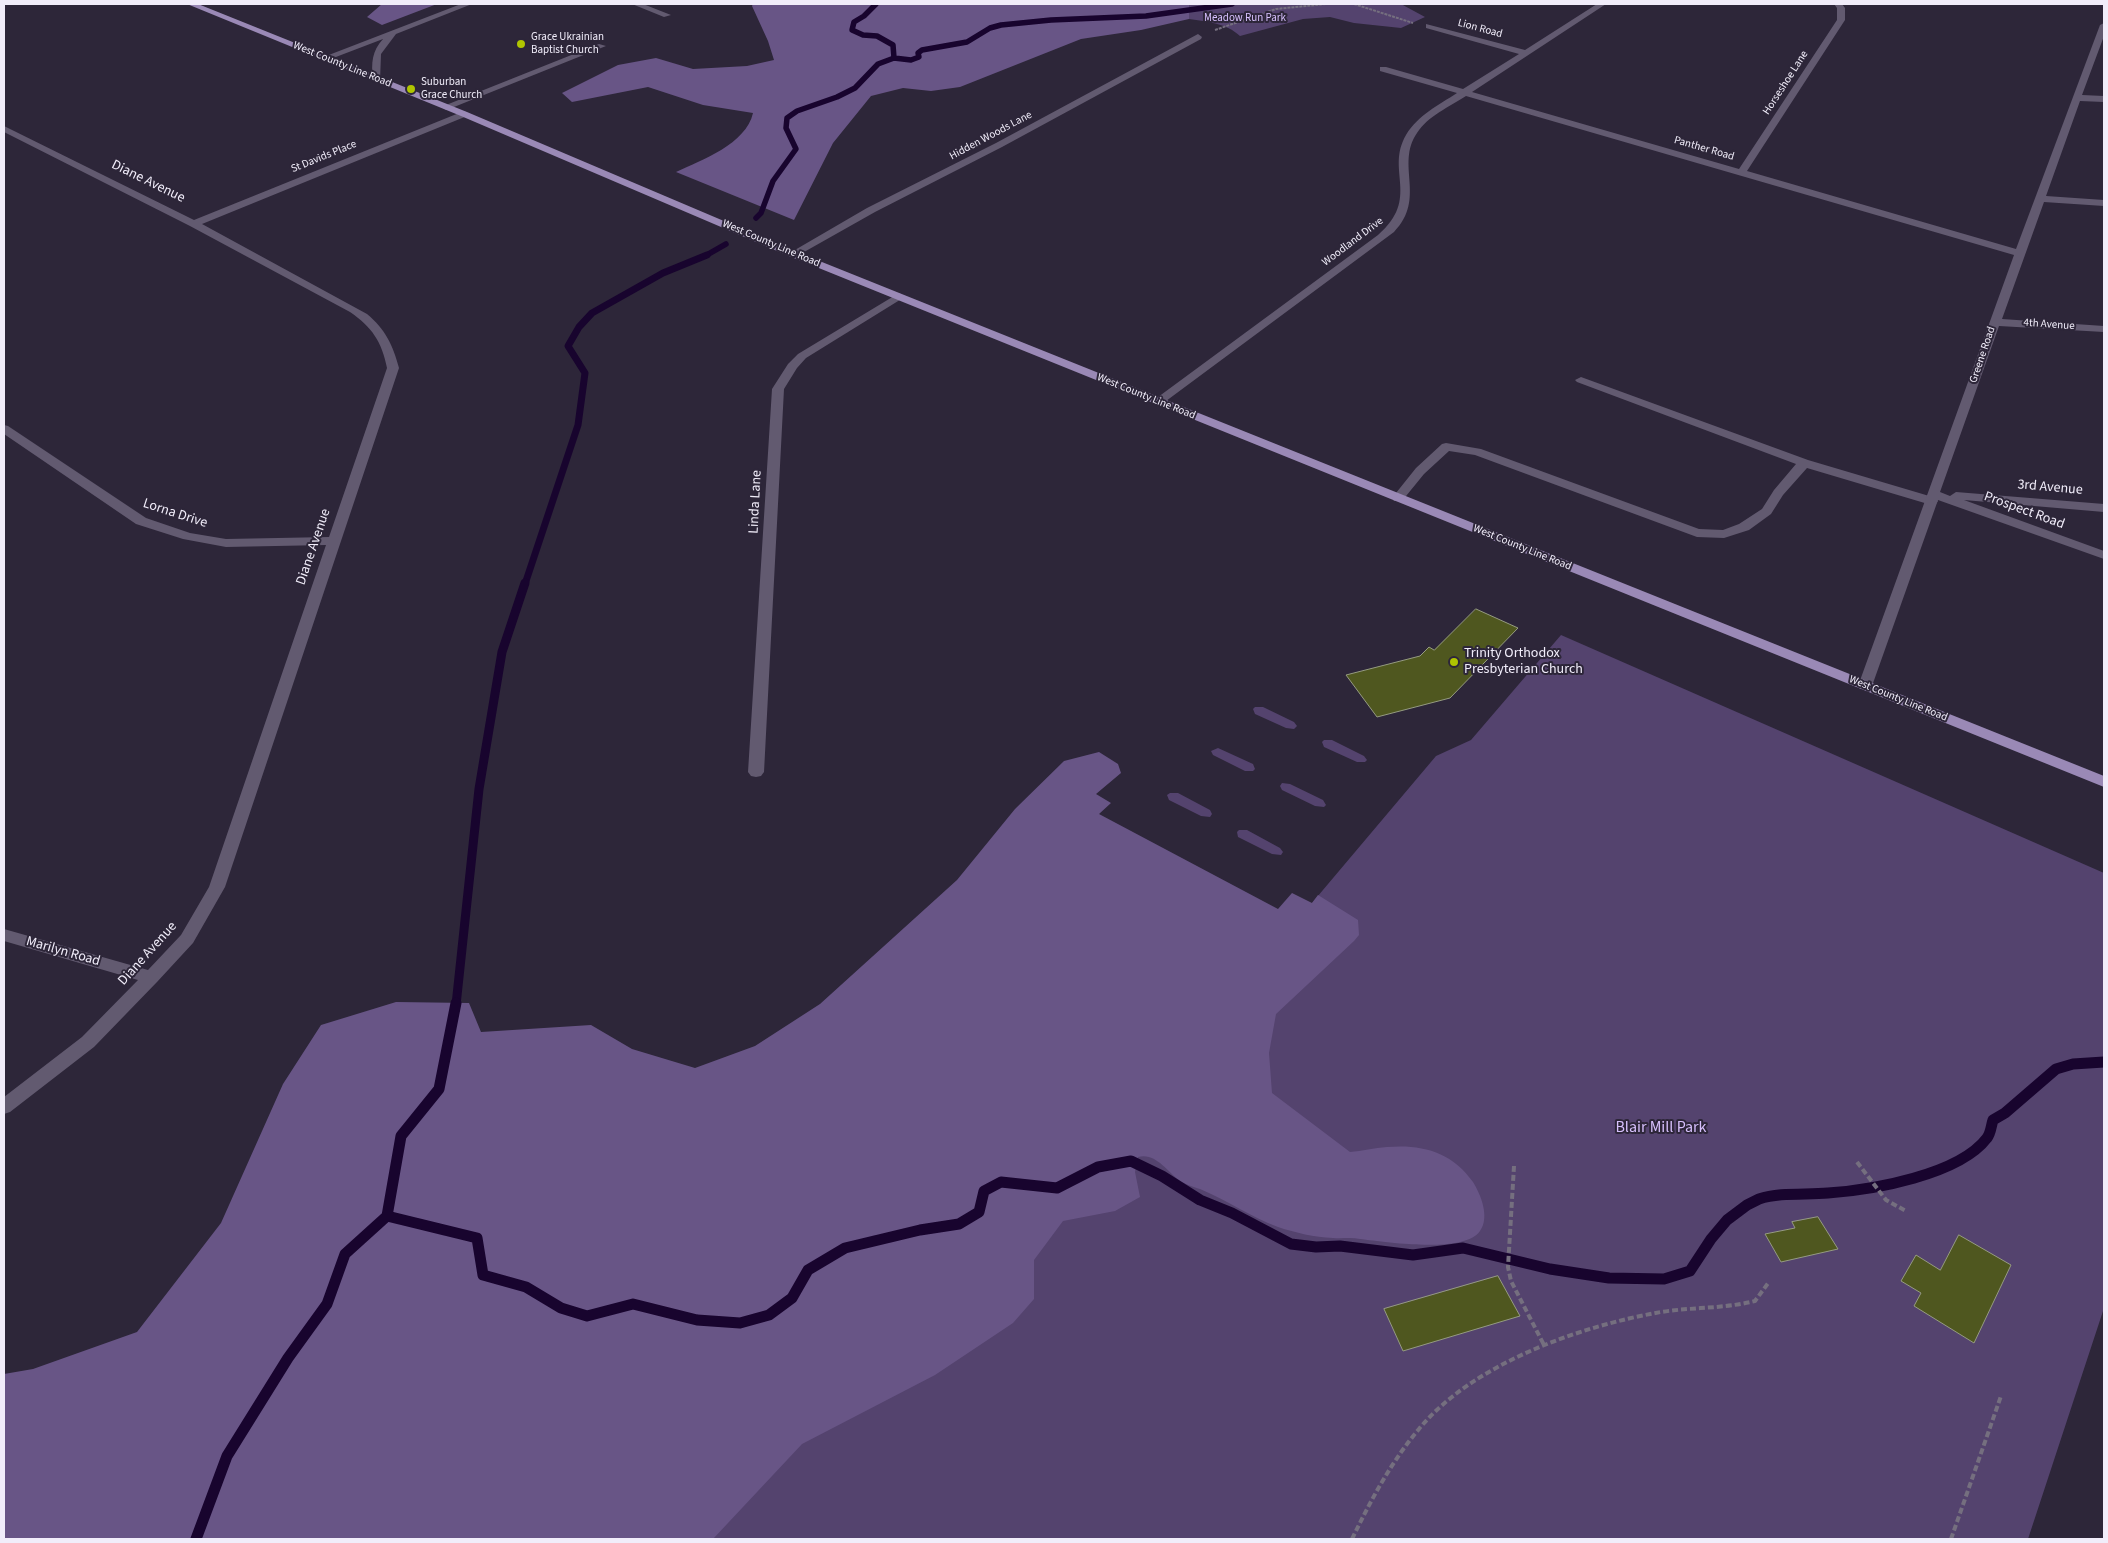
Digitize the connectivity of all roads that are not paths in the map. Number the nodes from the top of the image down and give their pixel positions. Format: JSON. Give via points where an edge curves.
{"nodes":[{"id":1,"x":191,"y":4,"type":"edge"},
{"id":2,"x":468,"y":4,"type":"edge"},
{"id":3,"x":636,"y":4,"type":"edge"},
{"id":4,"x":1602,"y":4,"type":"edge"},
{"id":5,"x":1838,"y":4,"type":"edge"},
{"id":6,"x":667,"y":15,"type":"dead end"},
{"id":7,"x":2104,"y":25,"type":"edge"},
{"id":8,"x":1429,"y":26,"type":"road end"},
{"id":9,"x":399,"y":30,"type":"junction"},
{"id":10,"x":1198,"y":37,"type":"road end"},
{"id":11,"x":602,"y":46,"type":"dead end"},
{"id":12,"x":1526,"y":53,"type":"junction"},
{"id":13,"x":325,"y":58,"type":"junction"},
{"id":14,"x":1383,"y":70,"type":"dead end"},
{"id":15,"x":377,"y":79,"type":"junction"},
{"id":16,"x":1465,"y":93,"type":"junction"},
{"id":17,"x":2077,"y":98,"type":"junction"},
{"id":18,"x":2104,"y":99,"type":"edge"},
{"id":19,"x":446,"y":107,"type":"junction"},
{"id":20,"x":464,"y":114,"type":"junction"},
{"id":21,"x":4,"y":130,"type":"edge"},
{"id":22,"x":1741,"y":173,"type":"junction"},
{"id":23,"x":2040,"y":199,"type":"junction"},
{"id":24,"x":2104,"y":203,"type":"edge"},
{"id":25,"x":194,"y":224,"type":"junction"},
{"id":26,"x":793,"y":254,"type":"junction"},
{"id":27,"x":2019,"y":254,"type":"junction"},
{"id":28,"x":899,"y":296,"type":"junction"},
{"id":29,"x":1995,"y":322,"type":"junction"},
{"id":30,"x":2104,"y":329,"type":"edge"},
{"id":31,"x":1581,"y":380,"type":"dead end"},
{"id":32,"x":1158,"y":402,"type":"junction"},
{"id":33,"x":4,"y":429,"type":"edge"},
{"id":34,"x":1804,"y":463,"type":"junction"},
{"id":35,"x":1398,"y":498,"type":"junction"},
{"id":36,"x":1933,"y":498,"type":"junction"},
{"id":37,"x":2104,"y":508,"type":"edge"},
{"id":38,"x":333,"y":541,"type":"junction"},
{"id":39,"x":2104,"y":555,"type":"edge"},
{"id":40,"x":1864,"y":686,"type":"junction"},
{"id":41,"x":756,"y":772,"type":"dead end"},
{"id":42,"x":2104,"y":782,"type":"edge"},
{"id":43,"x":4,"y":935,"type":"edge"},
{"id":44,"x":151,"y":977,"type":"junction"},
{"id":45,"x":4,"y":1107,"type":"edge"}],
"edges":[{"from":1,"to":13,"type":"main road","name":"West County Line Road"},
{"from":2,"to":9,"type":"street"},
{"from":3,"to":6,"type":"street"},
{"from":4,"to":12,"type":"street","name":"Woodland Drive"},
{"from":5,"to":22,"type":"street","name":"Horseshoe Lane","via":[[1841,20]]},
{"from":7,"to":17,"type":"street","name":"Greene Road"},
{"from":8,"to":12,"type":"street","name":"Lion Road"},
{"from":9,"to":13,"type":"street"},
{"from":9,"to":15,"type":"street","via":[[380,45],[376,56]]},
{"from":10,"to":26,"type":"street","name":"Hidden Woods Lane"},
{"from":11,"to":19,"type":"street"},
{"from":12,"to":16,"type":"street","name":"Woodland Drive"},
{"from":13,"to":15,"type":"main road","name":"West County Line Road"},
{"from":14,"to":16,"type":"street","name":"Panther Road"},
{"from":15,"to":19,"type":"main road","name":"West County Line Road"},
{"from":16,"to":22,"type":"street","name":"Panther Road"},
{"from":16,"to":32,"type":"street","name":"Woodland Drive","via":[[1425,118],[1408,137],[1405,148],[1406,202],[1394,226]]},
{"from":17,"to":18,"type":"street"},
{"from":17,"to":23,"type":"street","name":"Greene Road"},
{"from":19,"to":20,"type":"main road","name":"West County Line Road"},
{"from":20,"to":25,"type":"street","name":"St Davids Place"},
{"from":20,"to":26,"type":"main road","name":"West County Line Road"},
{"from":21,"to":25,"type":"street","name":"Diane Avenue"},
{"from":22,"to":27,"type":"street","name":"Panther Road"},
{"from":23,"to":24,"type":"street"},
{"from":23,"to":27,"type":"street","name":"Greene Road"},
{"from":25,"to":38,"type":"street","name":"Diane Avenue","via":[[354,310],[371,321],[386,342],[393,368]]},
{"from":26,"to":28,"type":"main road","name":"West County Line Road"},
{"from":27,"to":29,"type":"street","name":"Greene Road"},
{"from":28,"to":32,"type":"main road","name":"West County Line Road"},
{"from":28,"to":41,"type":"street","name":"Linda Lane","via":[[802,356],[778,389]]},
{"from":29,"to":30,"type":"street","name":"4th Avenue"},
{"from":29,"to":36,"type":"street","name":"Greene Road"},
{"from":31,"to":34,"type":"street"},
{"from":32,"to":35,"type":"main road","name":"West County Line Road"},
{"from":33,"to":38,"type":"street","name":"Lorna Drive","via":[[141,521],[188,536],[226,543]]},
{"from":34,"to":35,"type":"street","via":[[1767,511],[1744,527],[1724,534],[1697,533],[1477,452],[1446,447]]},
{"from":34,"to":36,"type":"street"},
{"from":35,"to":40,"type":"main road","name":"West County Line Road"},
{"from":36,"to":37,"type":"street","name":"3rd Avenue"},
{"from":36,"to":39,"type":"street","name":"Prospect Road"},
{"from":36,"to":40,"type":"street","name":"Greene Road"},
{"from":38,"to":44,"type":"street","name":"Diane Avenue","via":[[217,887],[187,938]]},
{"from":40,"to":42,"type":"main road","name":"West County Line Road"},
{"from":43,"to":44,"type":"street","name":"Marilyn Road"},
{"from":44,"to":45,"type":"street","name":"Diane Avenue","via":[[88,1042]]}]}
